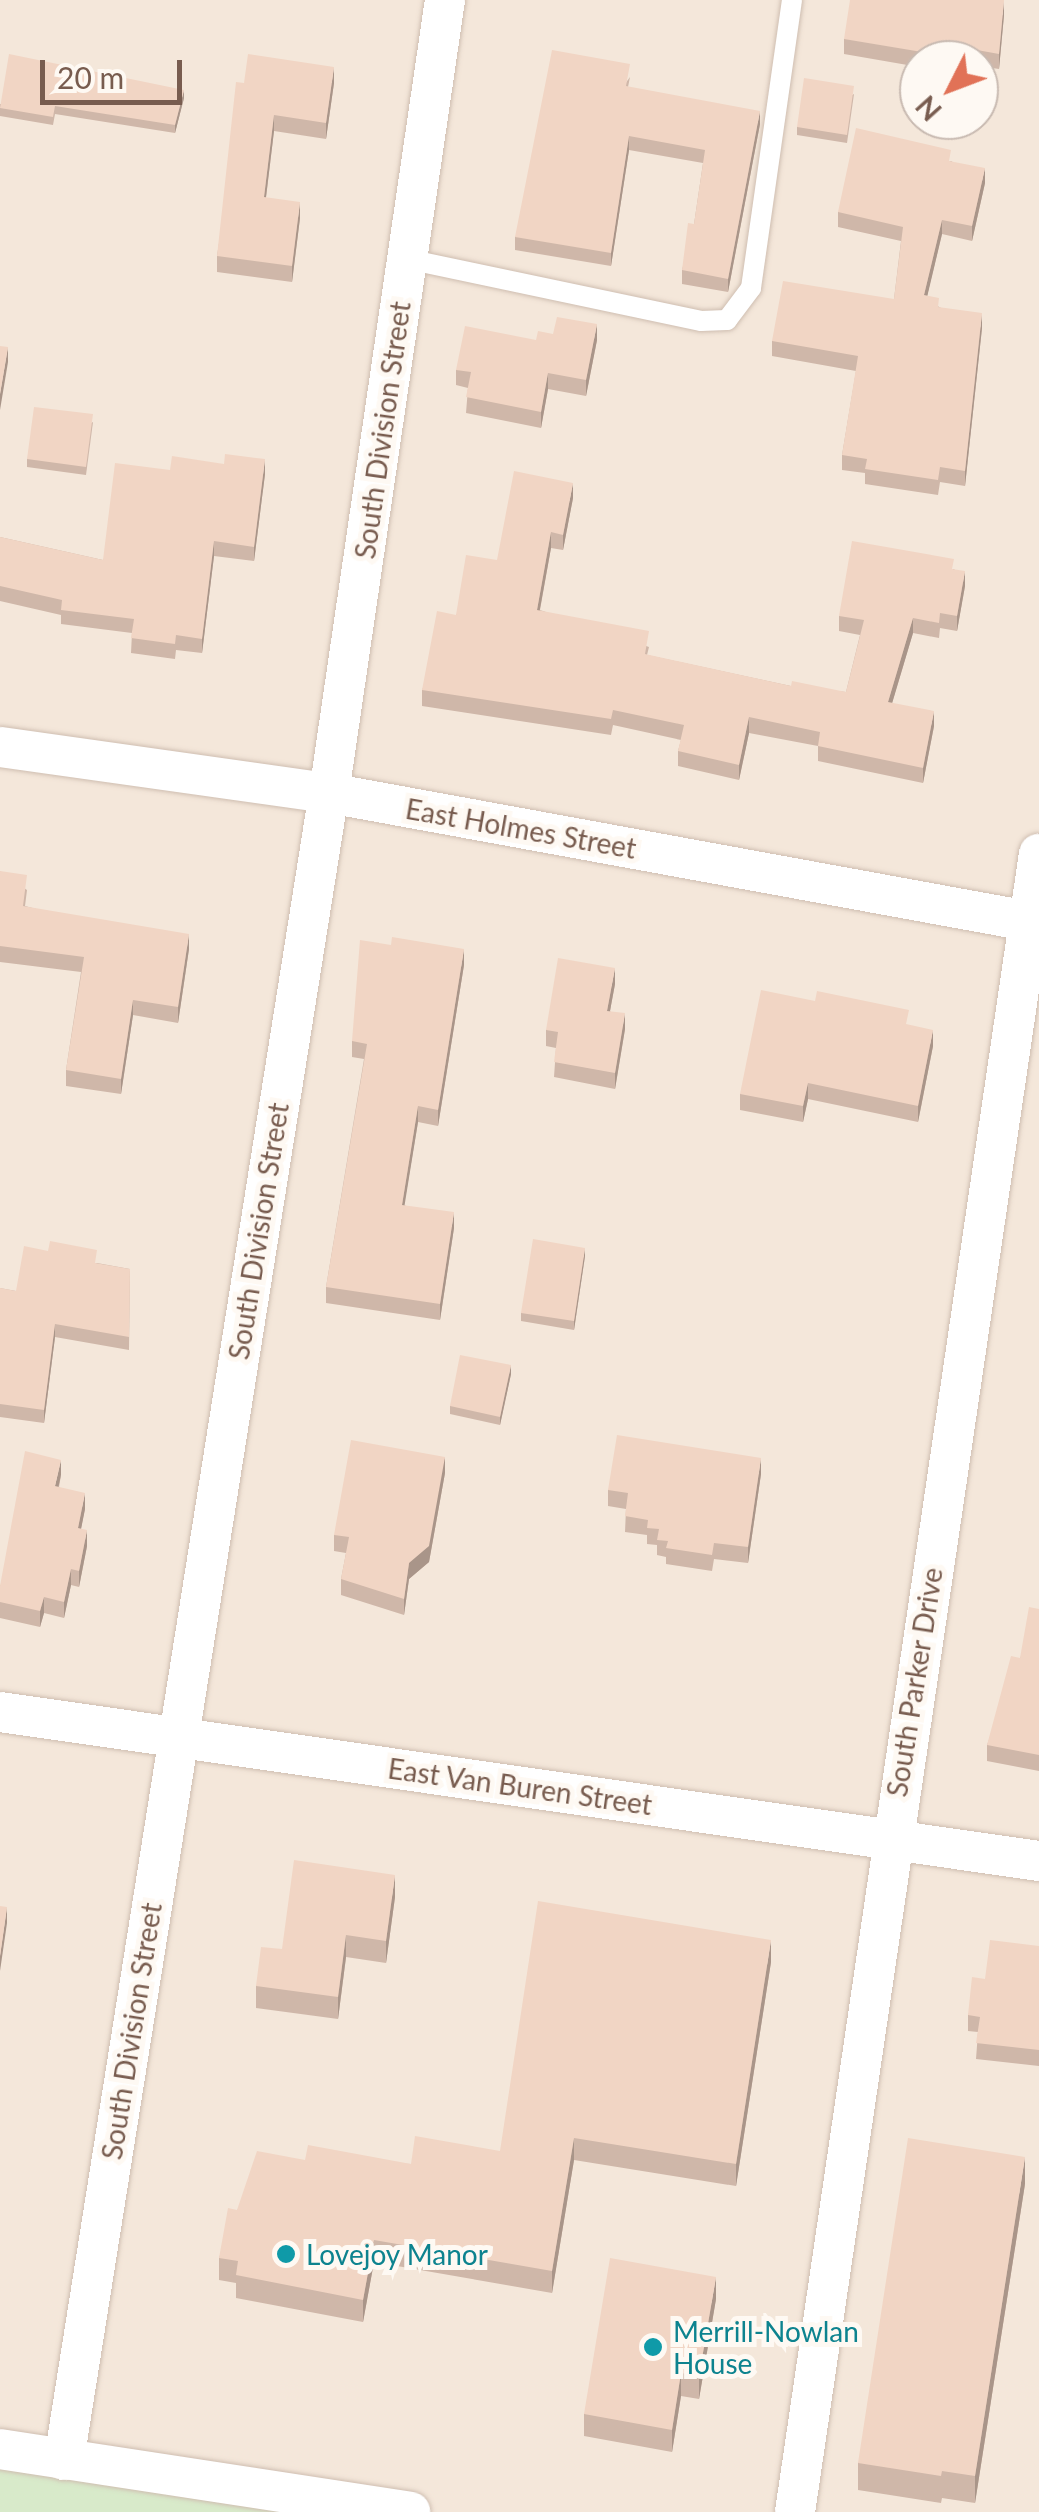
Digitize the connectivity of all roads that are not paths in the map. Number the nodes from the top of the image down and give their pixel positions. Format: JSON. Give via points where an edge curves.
{"nodes":[{"id":1,"x":445,"y":0,"type":"edge"},
{"id":2,"x":792,"y":0,"type":"edge"},
{"id":3,"x":407,"y":259,"type":"junction"},
{"id":4,"x":0,"y":746,"type":"edge"},
{"id":5,"x":328,"y":793,"type":"junction"},
{"id":6,"x":1039,"y":854,"type":"edge"},
{"id":7,"x":1034,"y":922,"type":"edge"},
{"id":8,"x":0,"y":1712,"type":"edge"},
{"id":9,"x":177,"y":1739,"type":"junction"},
{"id":10,"x":891,"y":1836,"type":"junction"},
{"id":11,"x":1039,"y":1861,"type":"edge"},
{"id":12,"x":0,"y":2449,"type":"edge"},
{"id":13,"x":64,"y":2460,"type":"junction"},
{"id":14,"x":410,"y":2512,"type":"edge"},
{"id":15,"x":796,"y":2512,"type":"edge"}],
"edges":[{"from":1,"to":3,"type":"street","name":"South Division Street"},
{"from":2,"to":3,"type":"lane","via":[[751,288],[727,320],[701,321]]},
{"from":3,"to":5,"type":"street","name":"South Division Street"},
{"from":4,"to":5,"type":"street","name":"East Holmes Street"},
{"from":5,"to":7,"type":"street","name":"East Holmes Street"},
{"from":5,"to":9,"type":"street","name":"South Division Street"},
{"from":6,"to":7,"type":"street","name":"South Parker Drive"},
{"from":7,"to":10,"type":"street","name":"South Parker Drive"},
{"from":8,"to":9,"type":"street","name":"East Van Buren Street"},
{"from":9,"to":10,"type":"street","name":"East Van Buren Street"},
{"from":9,"to":13,"type":"street","name":"South Division Street"},
{"from":10,"to":11,"type":"street","name":"East Van Buren Street"},
{"from":10,"to":15,"type":"street","name":"South Parker Drive"},
{"from":12,"to":13,"type":"street"},
{"from":13,"to":14,"type":"street"}]}
